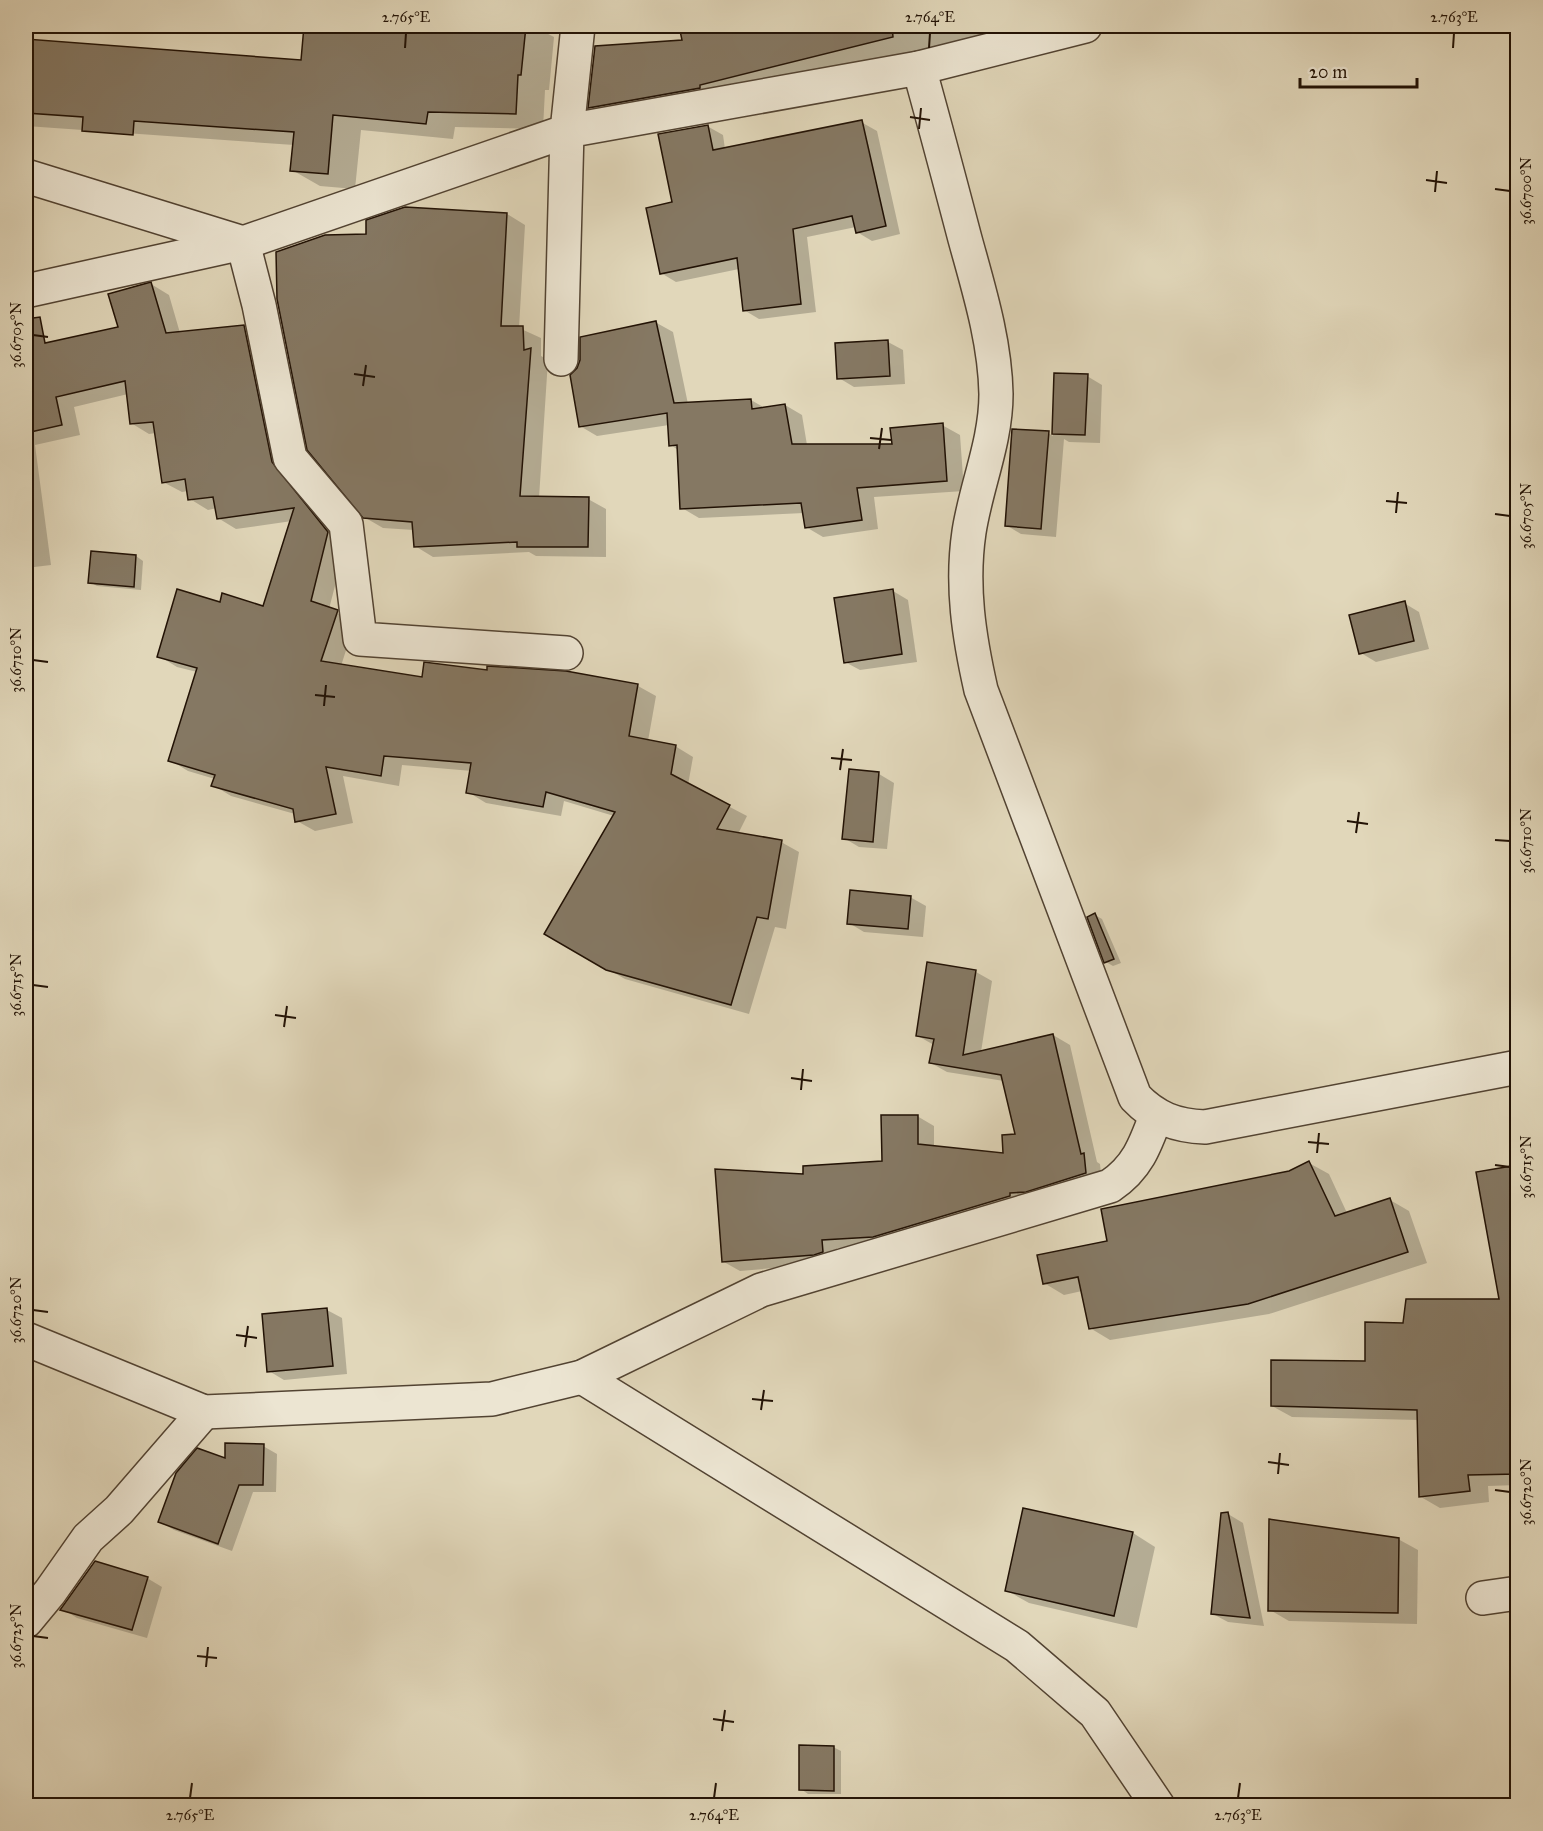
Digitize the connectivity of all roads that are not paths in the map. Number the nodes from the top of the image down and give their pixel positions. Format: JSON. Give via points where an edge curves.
{"nodes":[{"id":1,"x":578,"y":26,"type":"edge"},
{"id":2,"x":1085,"y":26,"type":"edge"},
{"id":3,"x":919,"y":68,"type":"junction"},
{"id":4,"x":567,"y":131,"type":"junction"},
{"id":5,"x":26,"y":176,"type":"edge"},
{"id":6,"x":243,"y":243,"type":"junction"},
{"id":7,"x":26,"y":291,"type":"edge"},
{"id":8,"x":561,"y":359,"type":"dead end"},
{"id":9,"x":566,"y":653,"type":"dead end"},
{"id":10,"x":1518,"y":1067,"type":"edge"},
{"id":11,"x":1156,"y":1116,"type":"junction"},
{"id":12,"x":26,"y":1339,"type":"edge"},
{"id":13,"x":582,"y":1377,"type":"junction"},
{"id":14,"x":204,"y":1412,"type":"junction"},
{"id":15,"x":1518,"y":1593,"type":"edge"},
{"id":16,"x":1483,"y":1598,"type":"dead end"},
{"id":17,"x":26,"y":1620,"type":"edge"},
{"id":18,"x":1158,"y":1806,"type":"edge"}],
"edges":[{"from":1,"to":4,"type":"street"},
{"from":2,"to":3,"type":"street"},
{"from":3,"to":4,"type":"street"},
{"from":3,"to":11,"type":"street","via":[[985,312],[995,369],[993,431],[969,532],[965,568],[971,647],[981,690],[1135,1097]]},
{"from":4,"to":6,"type":"street"},
{"from":4,"to":8,"type":"street"},
{"from":5,"to":6,"type":"street"},
{"from":6,"to":7,"type":"street"},
{"from":6,"to":9,"type":"street","via":[[290,458],[346,524],[360,639]]},
{"from":10,"to":11,"type":"street","via":[[1205,1126],[1188,1126]]},
{"from":11,"to":13,"type":"street","via":[[1138,1160],[1110,1186],[761,1290]]},
{"from":12,"to":14,"type":"street"},
{"from":13,"to":14,"type":"street","via":[[492,1399]]},
{"from":13,"to":18,"type":"street","via":[[1017,1646],[1095,1713]]},
{"from":14,"to":17,"type":"street","via":[[119,1510],[87,1538]]},
{"from":15,"to":16,"type":"street"}]}
